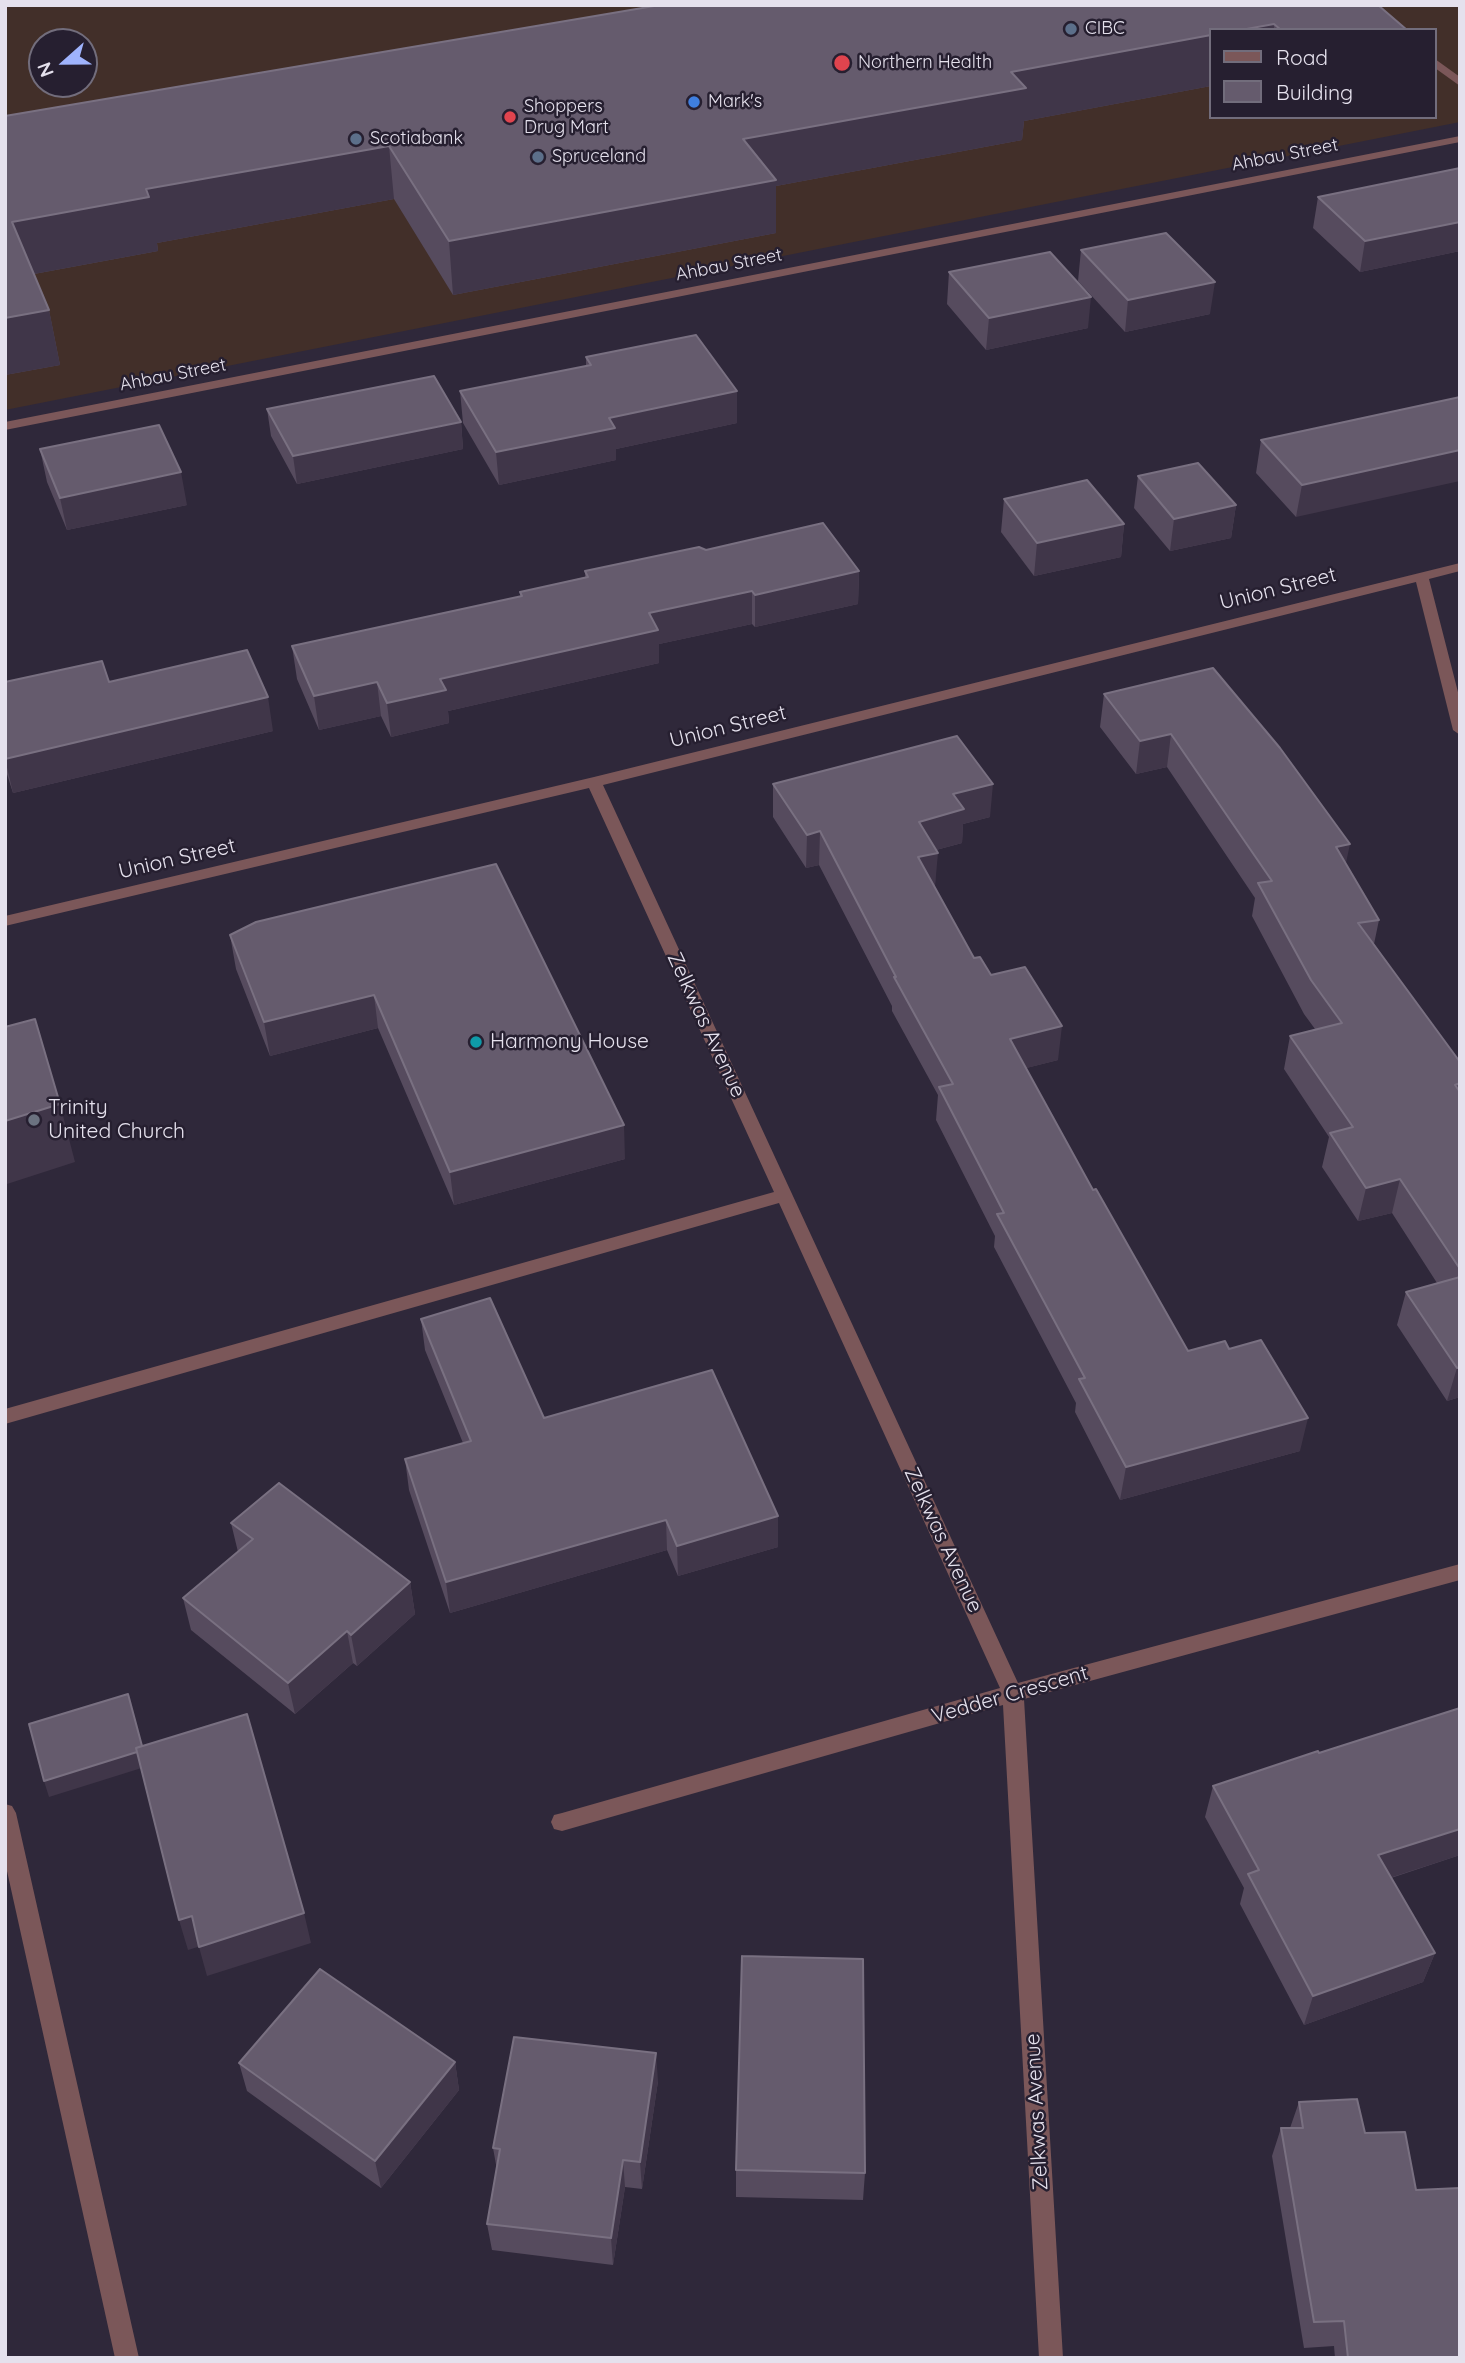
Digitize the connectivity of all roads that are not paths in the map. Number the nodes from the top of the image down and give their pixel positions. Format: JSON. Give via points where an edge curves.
{"nodes":[{"id":1,"x":1437,"y":64,"type":"edge"},
{"id":2,"x":1460,"y":83,"type":"edge"},
{"id":3,"x":1460,"y":139,"type":"edge"},
{"id":4,"x":5,"y":426,"type":"edge"},
{"id":5,"x":1460,"y":567,"type":"edge"},
{"id":6,"x":1421,"y":575,"type":"junction"},
{"id":7,"x":1460,"y":730,"type":"edge"},
{"id":8,"x":594,"y":782,"type":"junction"},
{"id":9,"x":5,"y":921,"type":"edge"},
{"id":10,"x":785,"y":1195,"type":"junction"},
{"id":11,"x":5,"y":1417,"type":"edge"},
{"id":12,"x":1460,"y":1572,"type":"edge"},
{"id":13,"x":1013,"y":1693,"type":"junction"},
{"id":14,"x":5,"y":1813,"type":"edge"},
{"id":15,"x":562,"y":1822,"type":"dead end"},
{"id":16,"x":127,"y":2358,"type":"edge"},
{"id":17,"x":1051,"y":2358,"type":"edge"}],
"edges":[{"from":1,"to":2,"type":"street"},
{"from":3,"to":4,"type":"street","name":"Ahbau Street"},
{"from":5,"to":6,"type":"street","name":"Union Street"},
{"from":6,"to":7,"type":"street"},
{"from":6,"to":8,"type":"street","name":"Union Street"},
{"from":8,"to":9,"type":"street","name":"Union Street"},
{"from":8,"to":10,"type":"street","name":"Zelkwas Avenue"},
{"from":10,"to":11,"type":"street"},
{"from":10,"to":13,"type":"street","name":"Zelkwas Avenue"},
{"from":12,"to":13,"type":"street","name":"Vedder Crescent"},
{"from":13,"to":15,"type":"street","name":"Vedder Crescent"},
{"from":13,"to":17,"type":"street","name":"Zelkwas Avenue"},
{"from":14,"to":16,"type":"street"}]}
